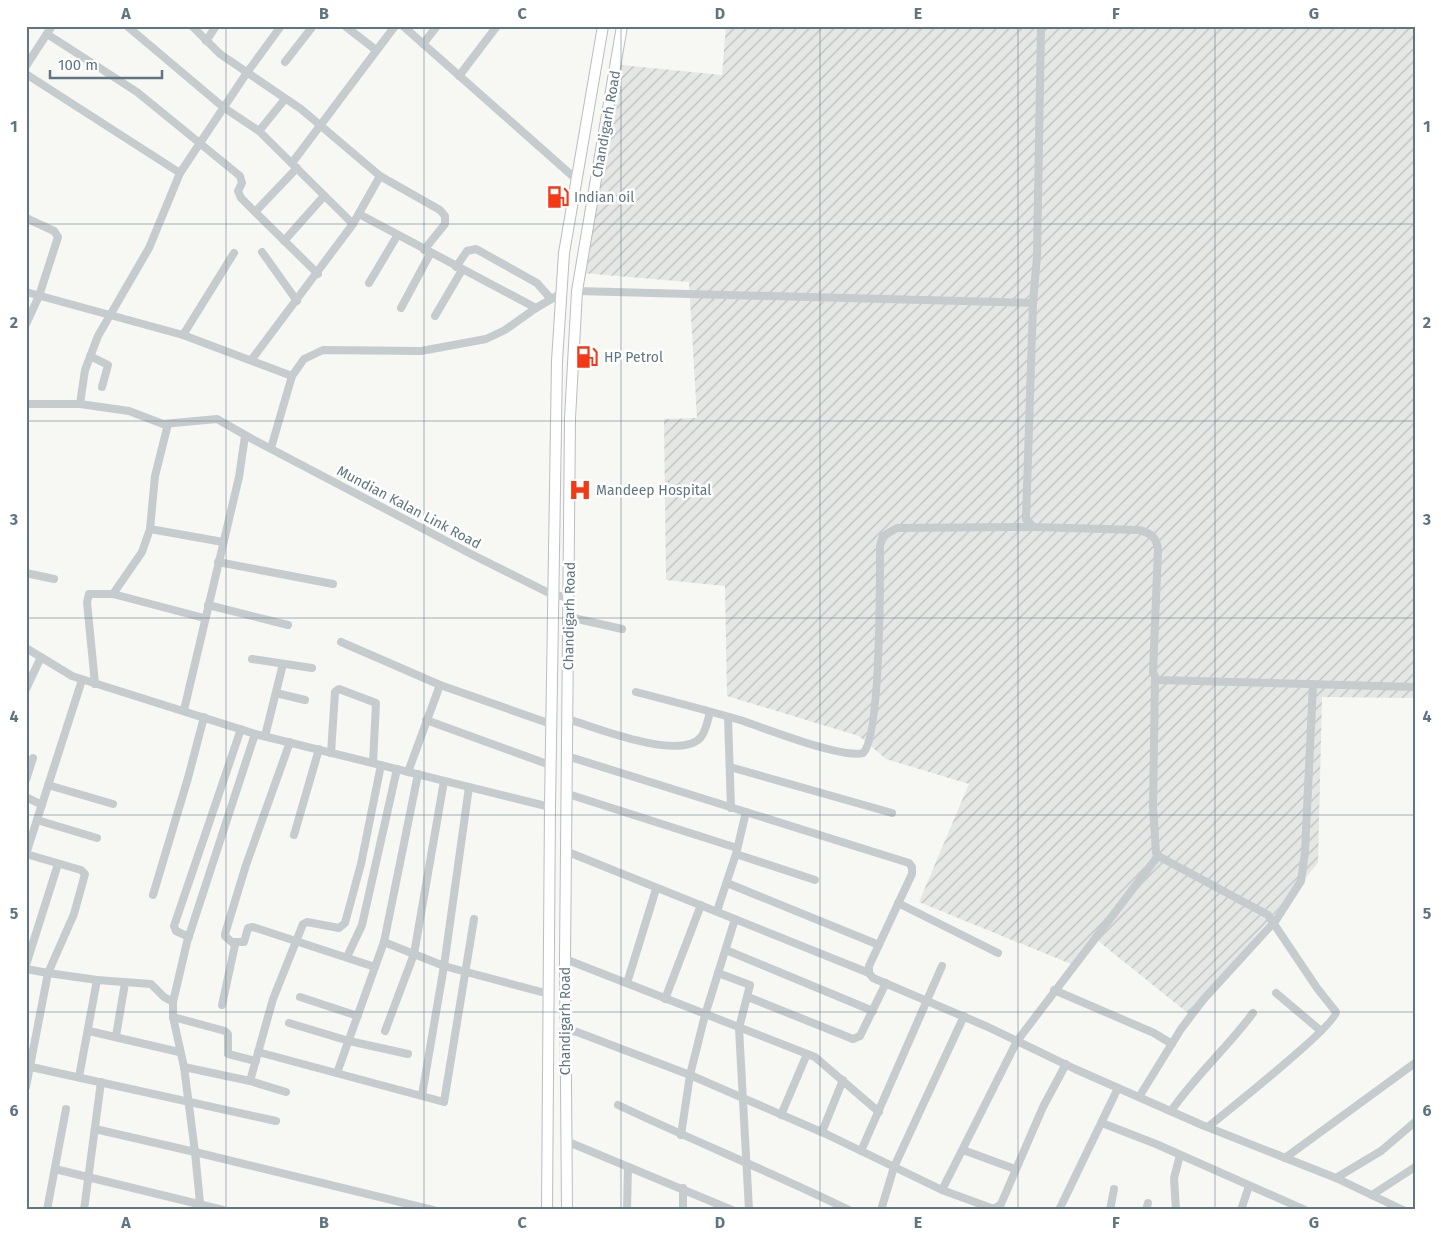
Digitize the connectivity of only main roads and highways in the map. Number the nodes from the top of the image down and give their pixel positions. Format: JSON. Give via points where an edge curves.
{"nodes":[{"id":1,"x":603,"y":26,"type":"edge"},
{"id":2,"x":622,"y":26,"type":"edge"},
{"id":3,"x":547,"y":1210,"type":"edge"},
{"id":4,"x":567,"y":1210,"type":"edge"}],
"edges":[{"from":1,"to":3,"type":"main road","name":"Chandigarh Road","via":[[556,297]]},
{"from":2,"to":4,"type":"main road","name":"Chandigarh Road","via":[[577,291],[570,418],[565,958]]}]}
